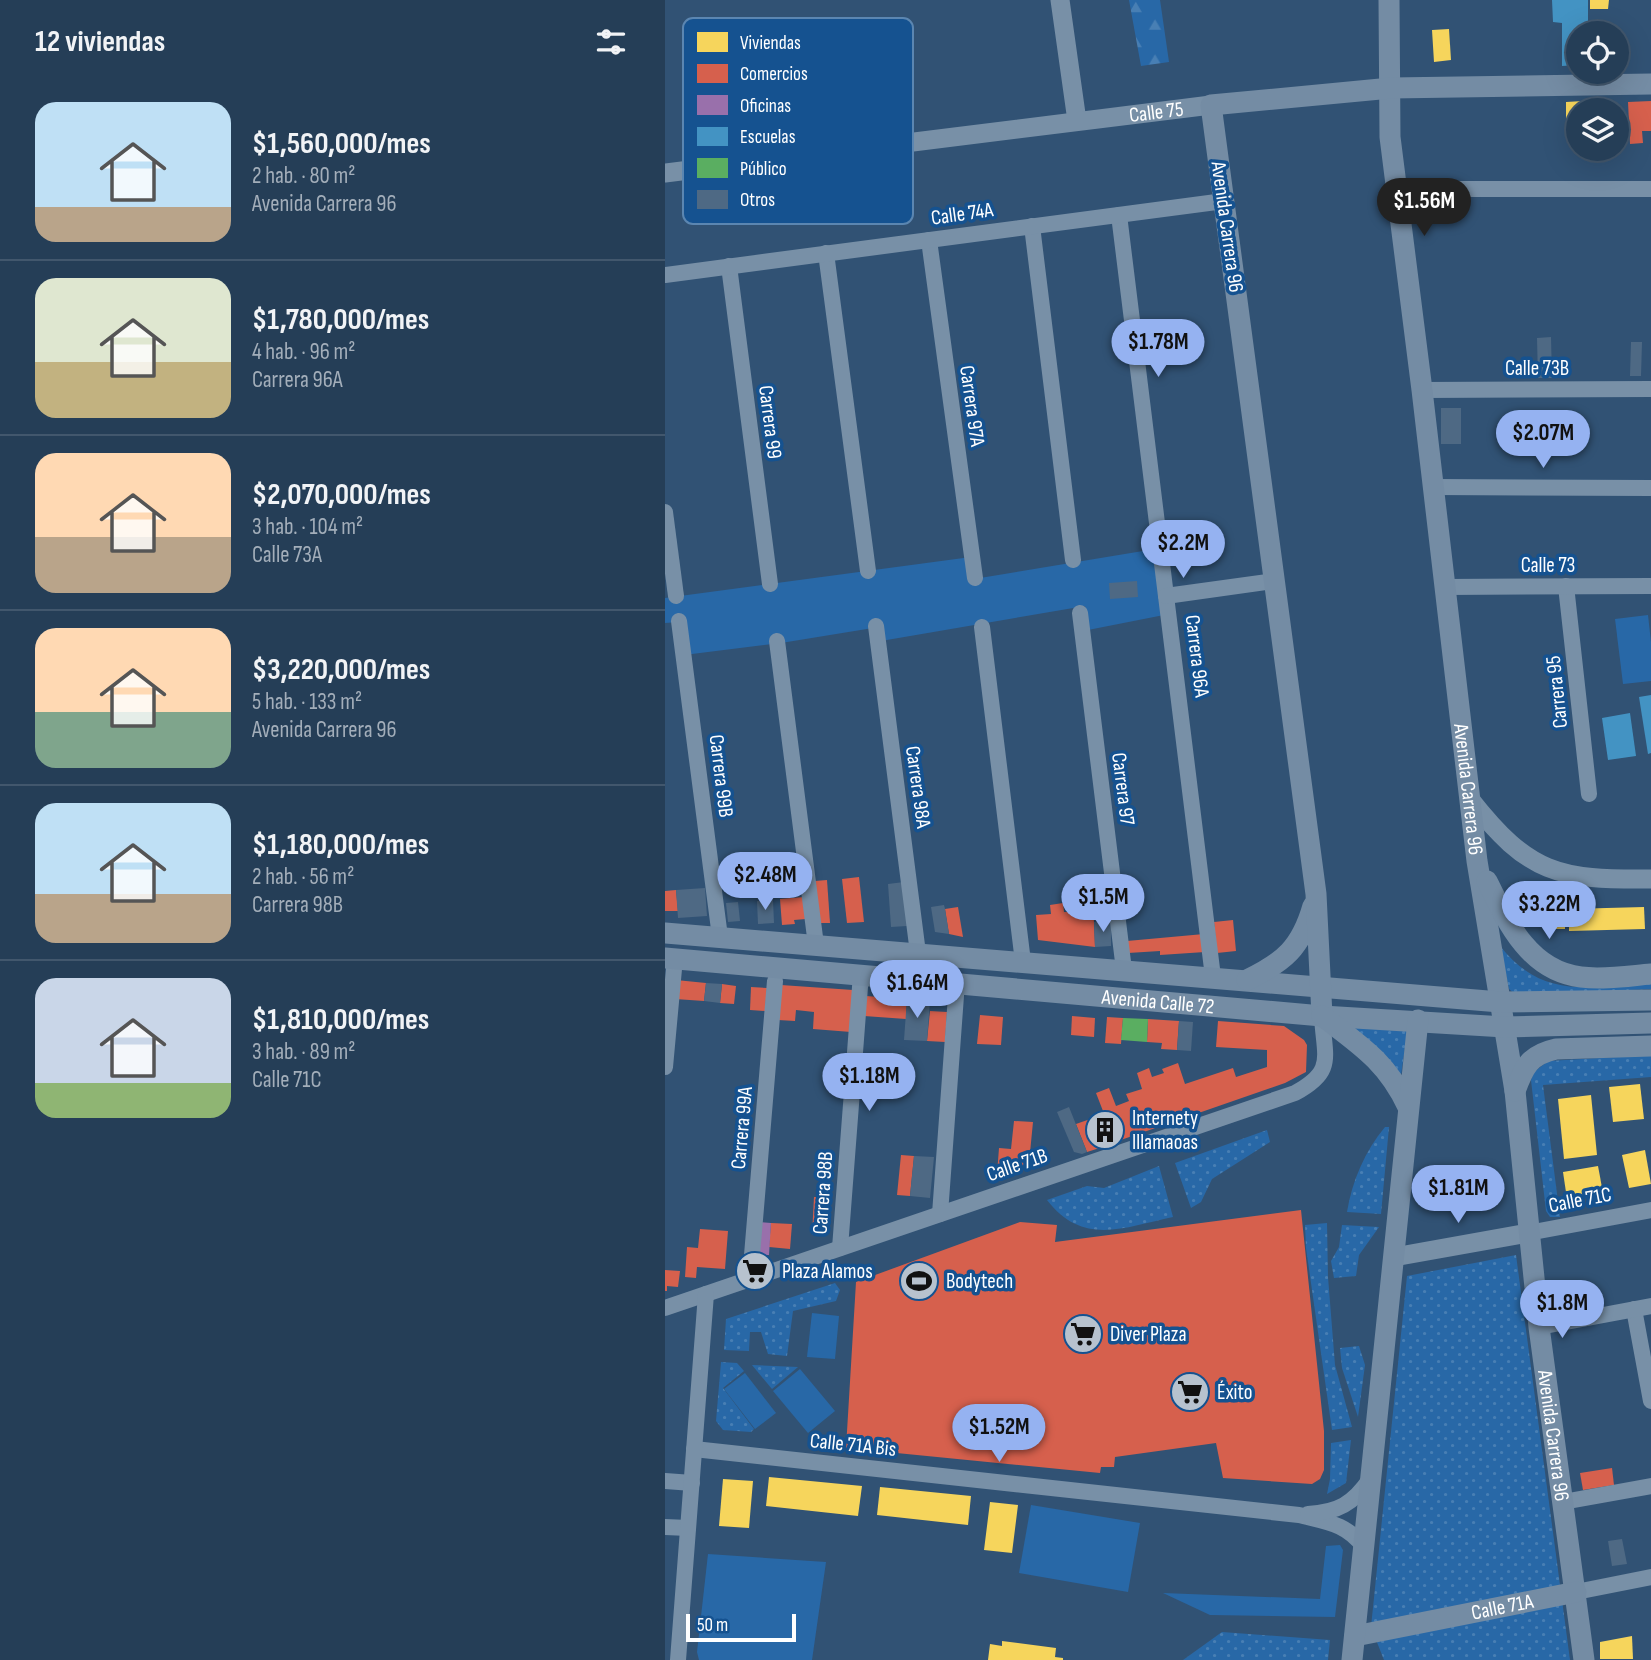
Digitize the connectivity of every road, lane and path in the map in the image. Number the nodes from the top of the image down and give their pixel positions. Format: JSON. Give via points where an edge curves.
{"nodes":[{"id":1,"x":1060,"y":0,"type":"edge"},
{"id":2,"x":1389,"y":0,"type":"edge"},
{"id":3,"x":1651,"y":84,"type":"edge"},
{"id":4,"x":1391,"y":88,"type":"junction"},
{"id":5,"x":1211,"y":105,"type":"junction"},
{"id":6,"x":1077,"y":121,"type":"junction"},
{"id":7,"x":913,"y":142,"type":"edge"},
{"id":8,"x":683,"y":171,"type":"edge"},
{"id":9,"x":665,"y":173,"type":"edge"},
{"id":10,"x":1396,"y":188,"type":"junction"},
{"id":11,"x":1651,"y":189,"type":"edge"},
{"id":12,"x":1224,"y":201,"type":"junction"},
{"id":13,"x":1119,"y":215,"type":"junction"},
{"id":14,"x":1032,"y":226,"type":"junction"},
{"id":15,"x":929,"y":240,"type":"junction"},
{"id":16,"x":826,"y":253,"type":"junction"},
{"id":17,"x":729,"y":266,"type":"junction"},
{"id":18,"x":665,"y":275,"type":"edge"},
{"id":19,"x":1651,"y":389,"type":"edge"},
{"id":20,"x":1422,"y":390,"type":"junction"},
{"id":21,"x":1434,"y":487,"type":"junction"},
{"id":22,"x":1651,"y":488,"type":"edge"},
{"id":23,"x":665,"y":512,"type":"edge"},
{"id":24,"x":1073,"y":560,"type":"dead end"},
{"id":25,"x":868,"y":571,"type":"dead end"},
{"id":26,"x":975,"y":578,"type":"dead end"},
{"id":27,"x":1274,"y":581,"type":"junction"},
{"id":28,"x":770,"y":584,"type":"dead end"},
{"id":29,"x":1566,"y":586,"type":"junction"},
{"id":30,"x":1651,"y":586,"type":"edge"},
{"id":31,"x":1445,"y":587,"type":"junction"},
{"id":32,"x":676,"y":596,"type":"dead end"},
{"id":33,"x":1166,"y":596,"type":"junction"},
{"id":34,"x":1080,"y":612,"type":"dead end"},
{"id":35,"x":679,"y":621,"type":"dead end"},
{"id":36,"x":876,"y":626,"type":"dead end"},
{"id":37,"x":982,"y":627,"type":"dead end"},
{"id":38,"x":777,"y":641,"type":"dead end"},
{"id":39,"x":1589,"y":794,"type":"dead end"},
{"id":40,"x":1470,"y":799,"type":"junction"},
{"id":41,"x":1477,"y":861,"type":"junction"},
{"id":42,"x":1651,"y":879,"type":"edge"},
{"id":43,"x":1316,"y":894,"type":"junction"},
{"id":44,"x":665,"y":933,"type":"edge"},
{"id":45,"x":720,"y":937,"type":"junction"},
{"id":46,"x":816,"y":945,"type":"junction"},
{"id":47,"x":918,"y":953,"type":"junction"},
{"id":48,"x":670,"y":958,"type":"edge"},
{"id":49,"x":1023,"y":962,"type":"junction"},
{"id":50,"x":1124,"y":970,"type":"junction"},
{"id":51,"x":861,"y":974,"type":"junction"},
{"id":52,"x":1651,"y":974,"type":"edge"},
{"id":53,"x":1213,"y":977,"type":"junction"},
{"id":54,"x":1247,"y":980,"type":"junction"},
{"id":55,"x":775,"y":981,"type":"dead end"},
{"id":56,"x":957,"y":982,"type":"junction"},
{"id":57,"x":1321,"y":987,"type":"junction"},
{"id":58,"x":1651,"y":1000,"type":"edge"},
{"id":59,"x":1500,"y":1002,"type":"junction"},
{"id":60,"x":1322,"y":1016,"type":"junction"},
{"id":61,"x":1418,"y":1020,"type":"junction"},
{"id":62,"x":1651,"y":1023,"type":"edge"},
{"id":63,"x":1504,"y":1027,"type":"junction"},
{"id":64,"x":1651,"y":1046,"type":"edge"},
{"id":65,"x":665,"y":1067,"type":"edge"},
{"id":66,"x":1515,"y":1091,"type":"junction"},
{"id":67,"x":1409,"y":1108,"type":"junction"},
{"id":68,"x":1651,"y":1210,"type":"edge"},
{"id":69,"x":940,"y":1214,"type":"junction"},
{"id":70,"x":1528,"y":1233,"type":"junction"},
{"id":71,"x":840,"y":1248,"type":"junction"},
{"id":72,"x":1394,"y":1257,"type":"junction"},
{"id":73,"x":750,"y":1279,"type":"junction"},
{"id":74,"x":706,"y":1294,"type":"junction"},
{"id":75,"x":1651,"y":1306,"type":"edge"},
{"id":76,"x":665,"y":1308,"type":"edge"},
{"id":77,"x":1634,"y":1309,"type":"junction"},
{"id":78,"x":1539,"y":1327,"type":"junction"},
{"id":79,"x":1651,"y":1401,"type":"edge"},
{"id":80,"x":694,"y":1449,"type":"junction"},
{"id":81,"x":1371,"y":1477,"type":"junction"},
{"id":82,"x":665,"y":1481,"type":"edge"},
{"id":83,"x":692,"y":1483,"type":"junction"},
{"id":84,"x":1651,"y":1486,"type":"edge"},
{"id":85,"x":1563,"y":1502,"type":"junction"},
{"id":86,"x":1299,"y":1515,"type":"junction"},
{"id":87,"x":665,"y":1527,"type":"edge"},
{"id":88,"x":688,"y":1528,"type":"junction"},
{"id":89,"x":1364,"y":1546,"type":"junction"},
{"id":90,"x":1651,"y":1577,"type":"edge"},
{"id":91,"x":1576,"y":1592,"type":"junction"},
{"id":92,"x":1355,"y":1636,"type":"junction"},
{"id":93,"x":678,"y":1660,"type":"edge"},
{"id":94,"x":1352,"y":1660,"type":"edge"},
{"id":95,"x":1584,"y":1660,"type":"edge"}],
"edges":[{"from":1,"to":6,"type":"street"},
{"from":2,"to":4,"type":"main road","name":"Avenida Carrera 96"},
{"from":3,"to":4,"type":"main road","name":"Calle 75"},
{"from":4,"to":5,"type":"main road","name":"Calle 75"},
{"from":4,"to":10,"type":"main road","name":"Avenida Carrera 96","via":[[1389,130]]},
{"from":5,"to":6,"type":"street","name":"Calle 75"},
{"from":5,"to":12,"type":"main road","name":"Avenida Carrera 96"},
{"from":6,"to":7,"type":"street","name":"Calle 75"},
{"from":8,"to":9,"type":"street","name":"Calle 75"},
{"from":10,"to":11,"type":"street"},
{"from":10,"to":20,"type":"main road","name":"Avenida Carrera 96"},
{"from":12,"to":13,"type":"street","name":"Calle 74A"},
{"from":12,"to":27,"type":"main road","name":"Avenida Carrera 96"},
{"from":13,"to":14,"type":"street","name":"Calle 74A"},
{"from":13,"to":33,"type":"street","name":"Carrera 96A"},
{"from":14,"to":15,"type":"street","name":"Calle 74A"},
{"from":14,"to":24,"type":"street"},
{"from":15,"to":16,"type":"street","name":"Calle 74A"},
{"from":15,"to":26,"type":"street","name":"Carrera 97A"},
{"from":16,"to":17,"type":"street","name":"Calle 74A"},
{"from":16,"to":25,"type":"street"},
{"from":17,"to":18,"type":"street","name":"Calle 74A"},
{"from":17,"to":28,"type":"street","name":"Carrera 99"},
{"from":19,"to":20,"type":"street","name":"Calle 73B"},
{"from":20,"to":21,"type":"main road","name":"Avenida Carrera 96"},
{"from":21,"to":22,"type":"street"},
{"from":21,"to":31,"type":"main road","name":"Avenida Carrera 96"},
{"from":23,"to":32,"type":"street"},
{"from":27,"to":33,"type":"street"},
{"from":27,"to":43,"type":"main road","name":"Avenida Carrera 96"},
{"from":29,"to":30,"type":"street","name":"Calle 73"},
{"from":29,"to":31,"type":"street","name":"Calle 73"},
{"from":29,"to":39,"type":"street","name":"Carrera 95"},
{"from":31,"to":40,"type":"main road","name":"Avenida Carrera 96"},
{"from":33,"to":53,"type":"street","name":"Carrera 96A"},
{"from":34,"to":50,"type":"street","name":"Carrera 97"},
{"from":35,"to":45,"type":"street","name":"Carrera 99B"},
{"from":36,"to":47,"type":"street","name":"Carrera 98A"},
{"from":37,"to":49,"type":"street"},
{"from":38,"to":46,"type":"street"},
{"from":40,"to":41,"type":"main road","name":"Avenida Carrera 96"},
{"from":40,"to":42,"type":"street","via":[[1511,845],[1544,868],[1600,879]]},
{"from":41,"to":52,"type":"main road","via":[[1517,937],[1544,964],[1584,978]]},
{"from":41,"to":59,"type":"main road","name":"Avenida Carrera 96"},
{"from":43,"to":54,"type":"main road","via":[[1305,930],[1293,950]]},
{"from":43,"to":57,"type":"main road","name":"Avenida Carrera 96"},
{"from":44,"to":45,"type":"main road","name":"Avenida Calle 72"},
{"from":45,"to":46,"type":"main road","name":"Avenida Calle 72"},
{"from":46,"to":47,"type":"main road","name":"Avenida Calle 72"},
{"from":47,"to":49,"type":"main road","name":"Avenida Calle 72"},
{"from":48,"to":51,"type":"main road","name":"Avenida Calle 72"},
{"from":48,"to":65,"type":"street"},
{"from":49,"to":50,"type":"main road","name":"Avenida Calle 72"},
{"from":50,"to":53,"type":"main road","name":"Avenida Calle 72"},
{"from":51,"to":56,"type":"main road","name":"Avenida Calle 72"},
{"from":51,"to":71,"type":"street","name":"Carrera 98B"},
{"from":53,"to":54,"type":"main road","name":"Avenida Calle 72"},
{"from":54,"to":57,"type":"main road","name":"Avenida Calle 72"},
{"from":55,"to":73,"type":"street","name":"Carrera 99A"},
{"from":56,"to":60,"type":"main road","name":"Avenida Calle 72"},
{"from":56,"to":69,"type":"street"},
{"from":57,"to":59,"type":"main road","name":"Avenida Calle 72"},
{"from":57,"to":60,"type":"main road","name":"Avenida Carrera 96"},
{"from":58,"to":59,"type":"main road","name":"Avenida Calle 72"},
{"from":59,"to":63,"type":"main road","name":"Avenida Carrera 96"},
{"from":60,"to":61,"type":"main road","name":"Avenida Calle 72"},
{"from":60,"to":67,"type":"main road","via":[[1381,1063]]},
{"from":60,"to":69,"type":"street","name":"Calle 71B","via":[[1324,1069],[1295,1093]]},
{"from":61,"to":63,"type":"main road","name":"Avenida Calle 72"},
{"from":61,"to":67,"type":"main road"},
{"from":62,"to":63,"type":"main road","name":"Avenida Calle 72"},
{"from":63,"to":66,"type":"main road","name":"Avenida Carrera 96"},
{"from":64,"to":66,"type":"main road","via":[[1546,1051],[1527,1064]]},
{"from":66,"to":70,"type":"main road","name":"Avenida Carrera 96"},
{"from":67,"to":72,"type":"main road"},
{"from":68,"to":70,"type":"street","name":"Calle 71C","via":[[1616,1211]]},
{"from":69,"to":71,"type":"street","name":"Calle 71B"},
{"from":70,"to":72,"type":"street","name":"Calle 71C"},
{"from":70,"to":78,"type":"main road","name":"Avenida Carrera 96"},
{"from":71,"to":73,"type":"street","name":"Calle 71B"},
{"from":72,"to":81,"type":"main road"},
{"from":73,"to":74,"type":"street","name":"Calle 71B"},
{"from":74,"to":76,"type":"street","name":"Calle 71B"},
{"from":74,"to":80,"type":"street"},
{"from":75,"to":77,"type":"street"},
{"from":77,"to":78,"type":"street"},
{"from":77,"to":79,"type":"street"},
{"from":78,"to":85,"type":"main road","name":"Avenida Carrera 96"},
{"from":80,"to":83,"type":"street"},
{"from":80,"to":86,"type":"street","name":"Calle 71A Bis"},
{"from":81,"to":86,"type":"street","name":"Calle 71A Bis","via":[[1349,1503],[1325,1513]]},
{"from":81,"to":89,"type":"main road"},
{"from":82,"to":83,"type":"street"},
{"from":83,"to":88,"type":"street"},
{"from":84,"to":85,"type":"street"},
{"from":85,"to":91,"type":"main road","name":"Avenida Carrera 96"},
{"from":86,"to":89,"type":"street","name":"Calle 71A Bis","via":[[1344,1527]]},
{"from":87,"to":88,"type":"street"},
{"from":88,"to":93,"type":"street"},
{"from":89,"to":92,"type":"main road"},
{"from":90,"to":91,"type":"street","name":"Calle 71A"},
{"from":91,"to":92,"type":"main road","name":"Calle 71A"},
{"from":91,"to":95,"type":"main road","name":"Avenida Carrera 96"},
{"from":92,"to":94,"type":"main road"}]}
